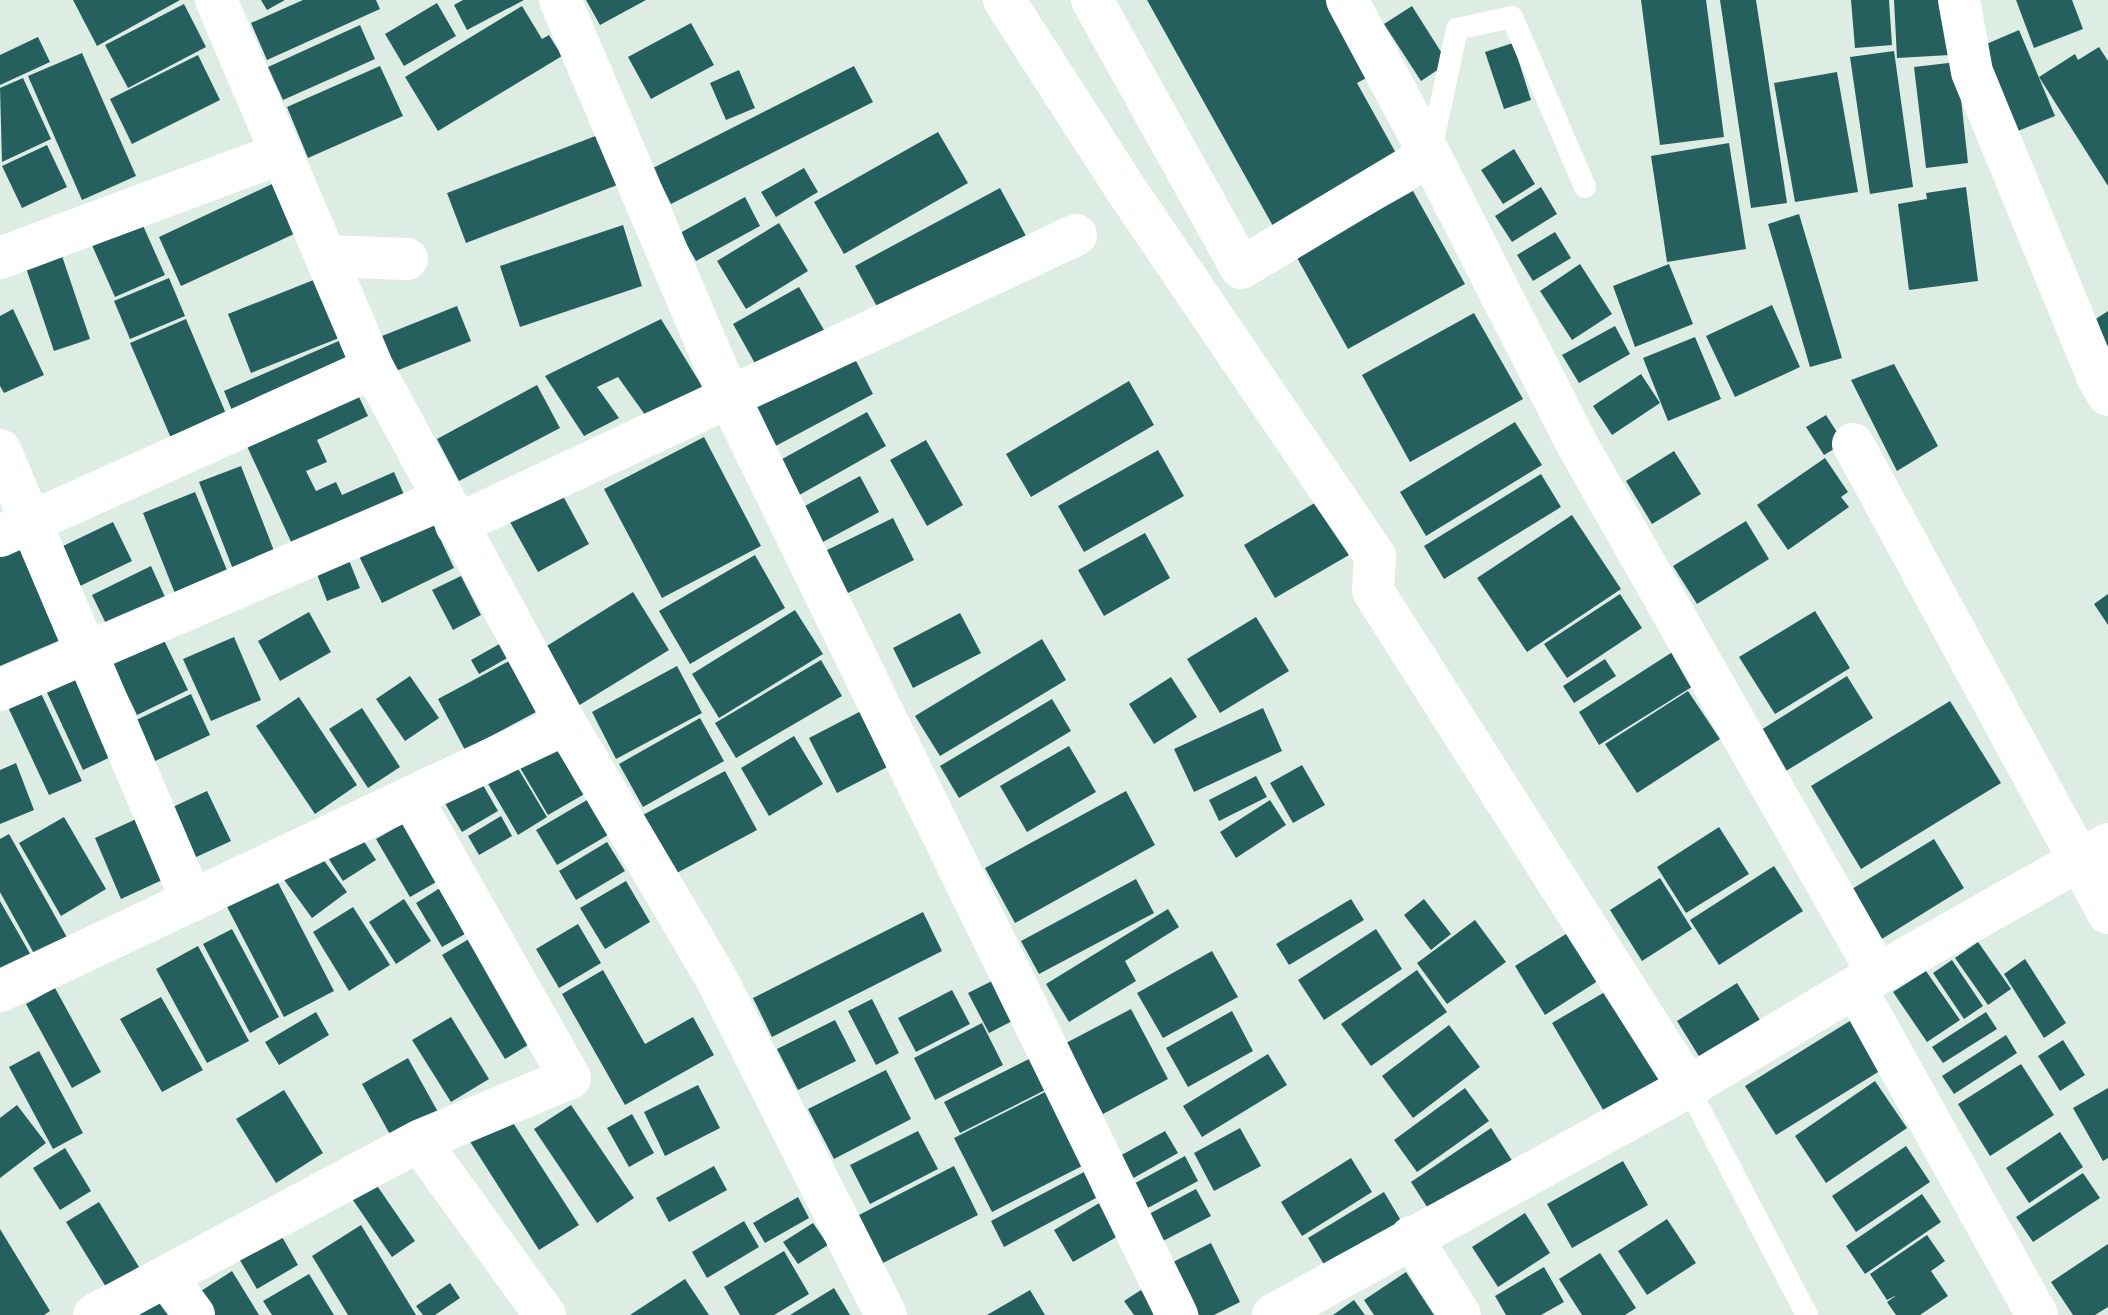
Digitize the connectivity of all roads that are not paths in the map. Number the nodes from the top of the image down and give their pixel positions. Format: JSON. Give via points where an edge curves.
{"nodes":[{"id":1,"x":216,"y":0,"type":"edge"},
{"id":2,"x":560,"y":0,"type":"edge"},
{"id":3,"x":1004,"y":0,"type":"edge"},
{"id":4,"x":1092,"y":0,"type":"edge"},
{"id":5,"x":1347,"y":0,"type":"edge"},
{"id":6,"x":1959,"y":0,"type":"edge"},
{"id":7,"x":282,"y":153,"type":"junction"},
{"id":8,"x":1430,"y":155,"type":"junction"},
{"id":9,"x":1585,"y":187,"type":"dead end"},
{"id":10,"x":1076,"y":235,"type":"dead end"},
{"id":11,"x":326,"y":256,"type":"junction"},
{"id":12,"x":0,"y":258,"type":"edge"},
{"id":13,"x":407,"y":259,"type":"dead end"},
{"id":14,"x":373,"y":368,"type":"junction"},
{"id":15,"x":2108,"y":395,"type":"edge"},
{"id":16,"x":729,"y":397,"type":"junction"},
{"id":17,"x":1853,"y":444,"type":"dead end"},
{"id":18,"x":0,"y":450,"type":"edge"},
{"id":19,"x":449,"y":512,"type":"junction"},
{"id":20,"x":16,"y":529,"type":"edge"},
{"id":21,"x":85,"y":653,"type":"junction"},
{"id":22,"x":0,"y":690,"type":"edge"},
{"id":23,"x":566,"y":724,"type":"junction"},
{"id":24,"x":411,"y":797,"type":"junction"},
{"id":25,"x":2094,"y":852,"type":"edge"},
{"id":26,"x":192,"y":901,"type":"junction"},
{"id":27,"x":2108,"y":913,"type":"edge"},
{"id":28,"x":1866,"y":980,"type":"junction"},
{"id":29,"x":0,"y":991,"type":"edge"},
{"id":30,"x":1688,"y":1087,"type":"junction"},
{"id":31,"x":419,"y":1141,"type":"junction"},
{"id":32,"x":1411,"y":1237,"type":"junction"},
{"id":33,"x":167,"y":1278,"type":"junction"},
{"id":34,"x":94,"y":1315,"type":"edge"},
{"id":35,"x":194,"y":1315,"type":"edge"},
{"id":36,"x":545,"y":1315,"type":"edge"},
{"id":37,"x":886,"y":1315,"type":"edge"},
{"id":38,"x":1177,"y":1315,"type":"edge"},
{"id":39,"x":1273,"y":1315,"type":"edge"},
{"id":40,"x":1460,"y":1315,"type":"edge"},
{"id":41,"x":1807,"y":1315,"type":"edge"},
{"id":42,"x":2037,"y":1315,"type":"edge"}],
"edges":[{"from":1,"to":7,"type":"street"},
{"from":2,"to":16,"type":"street"},
{"from":3,"to":30,"type":"street","via":[[1375,556],[1373,591]]},
{"from":4,"to":8,"type":"street","via":[[1241,268]]},
{"from":5,"to":8,"type":"street"},
{"from":6,"to":15,"type":"street","via":[[1972,72]]},
{"from":7,"to":11,"type":"street"},
{"from":7,"to":12,"type":"street"},
{"from":8,"to":9,"type":"lane","via":[[1457,29],[1512,17]]},
{"from":8,"to":28,"type":"street","via":[[1578,446]]},
{"from":10,"to":16,"type":"street"},
{"from":11,"to":13,"type":"street"},
{"from":11,"to":14,"type":"street"},
{"from":14,"to":19,"type":"street"},
{"from":14,"to":20,"type":"street"},
{"from":16,"to":19,"type":"street"},
{"from":16,"to":38,"type":"street"},
{"from":17,"to":25,"type":"street"},
{"from":18,"to":20,"type":"street"},
{"from":19,"to":21,"type":"street"},
{"from":19,"to":23,"type":"street"},
{"from":20,"to":21,"type":"street"},
{"from":21,"to":22,"type":"street"},
{"from":21,"to":26,"type":"street"},
{"from":23,"to":24,"type":"street"},
{"from":23,"to":37,"type":"street","via":[[716,978]]},
{"from":24,"to":26,"type":"street"},
{"from":24,"to":31,"type":"street","via":[[570,1078]]},
{"from":25,"to":27,"type":"street"},
{"from":25,"to":28,"type":"street"},
{"from":26,"to":29,"type":"street"},
{"from":28,"to":30,"type":"street"},
{"from":28,"to":42,"type":"street"},
{"from":30,"to":32,"type":"street"},
{"from":30,"to":41,"type":"lane"},
{"from":31,"to":33,"type":"street"},
{"from":31,"to":36,"type":"street"},
{"from":32,"to":39,"type":"street"},
{"from":32,"to":40,"type":"street"},
{"from":33,"to":34,"type":"street"},
{"from":33,"to":35,"type":"street"}]}
